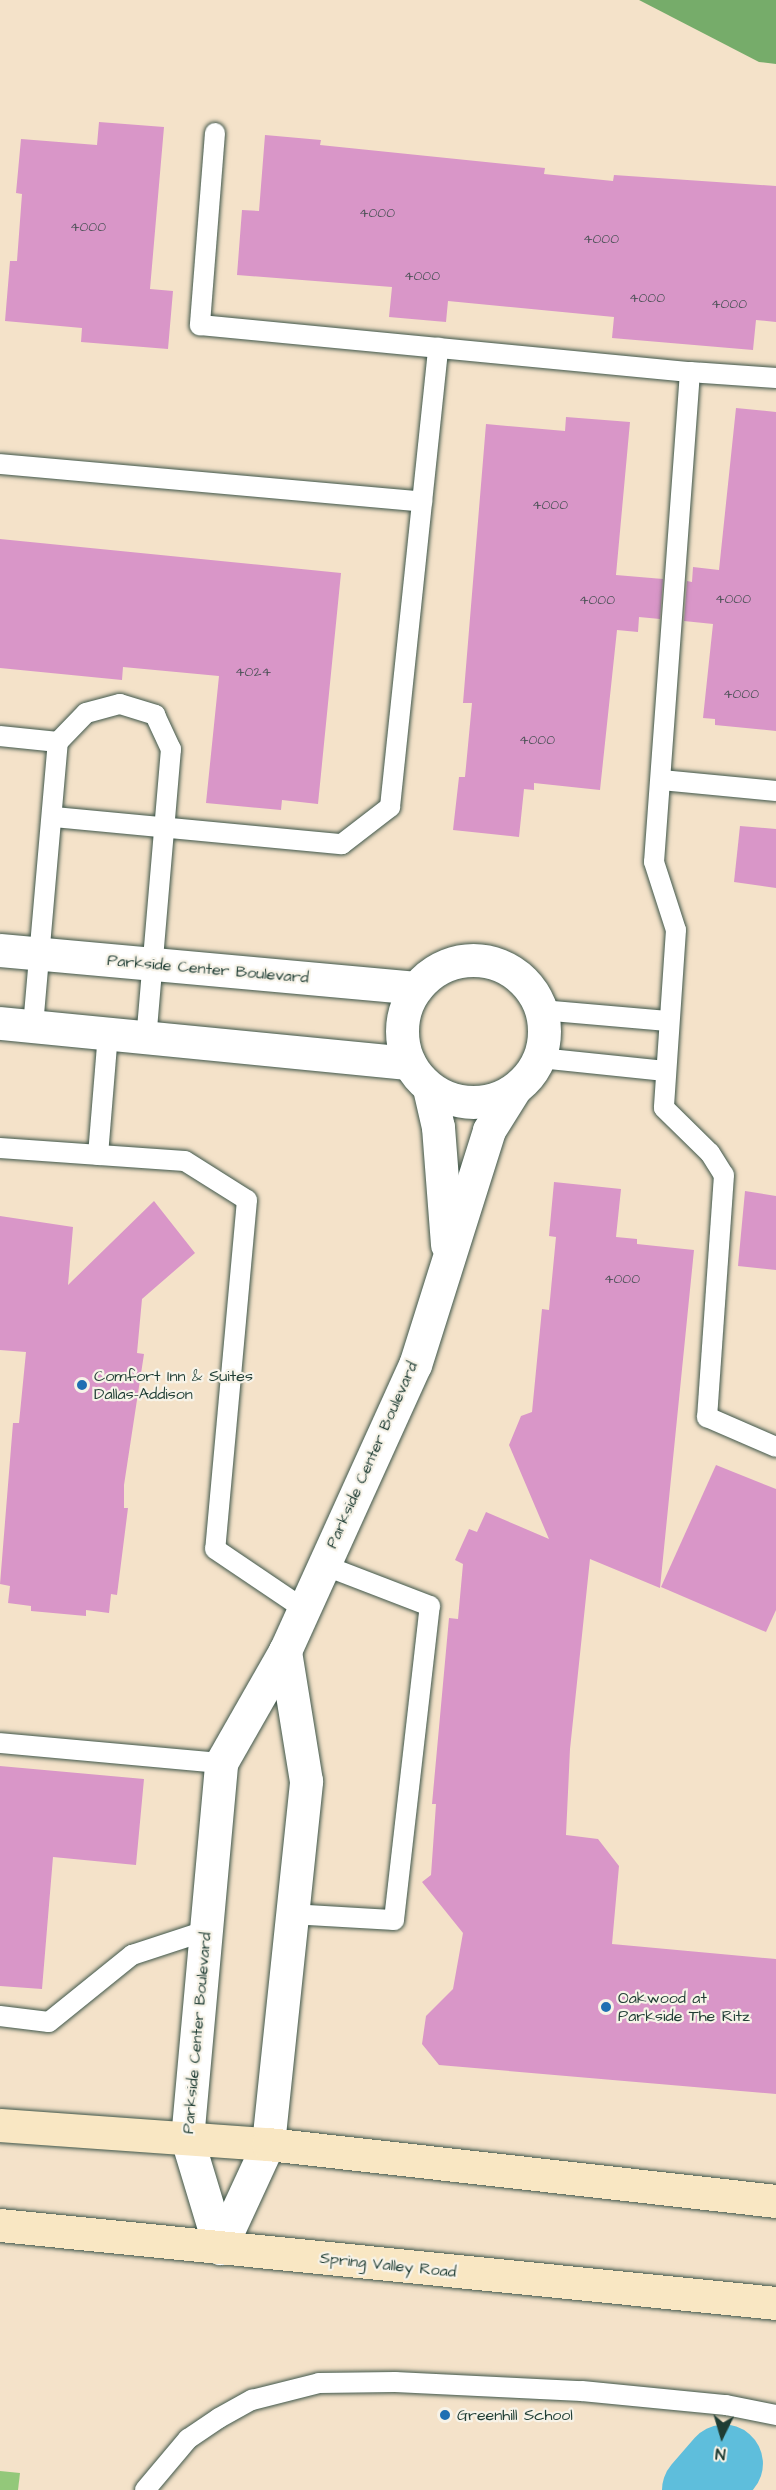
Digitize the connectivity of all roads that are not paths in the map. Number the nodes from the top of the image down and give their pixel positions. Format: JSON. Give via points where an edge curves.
{"nodes":[{"id":1,"x":215,"y":133,"type":"dead end"},
{"id":2,"x":438,"y":348,"type":"junction"},
{"id":3,"x":690,"y":372,"type":"junction"},
{"id":4,"x":776,"y":378,"type":"edge"},
{"id":5,"x":0,"y":464,"type":"edge"},
{"id":6,"x":422,"y":502,"type":"junction"},
{"id":7,"x":0,"y":736,"type":"edge"},
{"id":8,"x":58,"y":742,"type":"junction"},
{"id":9,"x":661,"y":780,"type":"junction"},
{"id":10,"x":776,"y":791,"type":"edge"},
{"id":11,"x":54,"y":817,"type":"junction"},
{"id":12,"x":164,"y":827,"type":"junction"},
{"id":13,"x":0,"y":950,"type":"edge"},
{"id":14,"x":39,"y":954,"type":"junction"},
{"id":15,"x":152,"y":964,"type":"junction"},
{"id":16,"x":416,"y":988,"type":"junction"},
{"id":17,"x":541,"y":1010,"type":"junction"},
{"id":18,"x":668,"y":1021,"type":"junction"},
{"id":19,"x":0,"y":1023,"type":"edge"},
{"id":20,"x":33,"y":1026,"type":"junction"},
{"id":21,"x":108,"y":1034,"type":"junction"},
{"id":22,"x":146,"y":1038,"type":"junction"},
{"id":23,"x":540,"y":1058,"type":"junction"},
{"id":24,"x":665,"y":1071,"type":"junction"},
{"id":25,"x":419,"y":1075,"type":"junction"},
{"id":26,"x":514,"y":1090,"type":"junction"},
{"id":27,"x":0,"y":1148,"type":"edge"},
{"id":28,"x":98,"y":1155,"type":"junction"},
{"id":29,"x":447,"y":1255,"type":"junction"},
{"id":30,"x":776,"y":1447,"type":"edge"},
{"id":31,"x":323,"y":1565,"type":"junction"},
{"id":32,"x":304,"y":1609,"type":"junction"},
{"id":33,"x":285,"y":1651,"type":"junction"},
{"id":34,"x":0,"y":1743,"type":"edge"},
{"id":35,"x":221,"y":1763,"type":"junction"},
{"id":36,"x":292,"y":1914,"type":"junction"},
{"id":37,"x":205,"y":1931,"type":"junction"},
{"id":38,"x":0,"y":2016,"type":"edge"},
{"id":39,"x":0,"y":2125,"type":"edge"},
{"id":40,"x":187,"y":2139,"type":"junction"},
{"id":41,"x":268,"y":2144,"type":"junction"},
{"id":42,"x":776,"y":2201,"type":"edge"},
{"id":43,"x":0,"y":2225,"type":"edge"},
{"id":44,"x":220,"y":2248,"type":"junction"},
{"id":45,"x":776,"y":2303,"type":"edge"},
{"id":46,"x":776,"y":2415,"type":"edge"},
{"id":47,"x":146,"y":2490,"type":"edge"}],
"edges":[{"from":1,"to":2,"type":"lane","via":[[200,325]]},
{"from":2,"to":3,"type":"lane"},
{"from":2,"to":6,"type":"lane"},
{"from":3,"to":4,"type":"lane"},
{"from":3,"to":9,"type":"lane"},
{"from":5,"to":6,"type":"lane"},
{"from":6,"to":12,"type":"lane","via":[[390,807],[342,844]]},
{"from":7,"to":8,"type":"lane"},
{"from":8,"to":11,"type":"lane"},
{"from":8,"to":12,"type":"lane","via":[[86,713],[120,704],[155,715],[171,748]]},
{"from":9,"to":10,"type":"lane"},
{"from":9,"to":18,"type":"lane","via":[[654,862],[676,930]]},
{"from":11,"to":12,"type":"lane"},
{"from":11,"to":14,"type":"lane"},
{"from":12,"to":15,"type":"lane"},
{"from":13,"to":14,"type":"street","name":"Parkside Center Boulevard"},
{"from":14,"to":15,"type":"street","name":"Parkside Center Boulevard"},
{"from":14,"to":20,"type":"lane"},
{"from":15,"to":16,"type":"street","name":"Parkside Center Boulevard"},
{"from":15,"to":22,"type":"lane"},
{"from":16,"to":17,"type":"street","via":[[445,965],[468,960],[493,962],[515,973],[533,990]]},
{"from":16,"to":25,"type":"street","via":[[401,1022],[403,1046]]},
{"from":17,"to":18,"type":"lane"},
{"from":17,"to":23,"type":"street","via":[[545,1038]]},
{"from":18,"to":24,"type":"lane"},
{"from":19,"to":20,"type":"street"},
{"from":20,"to":21,"type":"street"},
{"from":21,"to":22,"type":"street"},
{"from":21,"to":28,"type":"lane"},
{"from":22,"to":25,"type":"street"},
{"from":23,"to":24,"type":"lane"},
{"from":23,"to":26,"type":"street"},
{"from":24,"to":30,"type":"lane","via":[[664,1108],[710,1153],[724,1175],[707,1417]]},
{"from":25,"to":26,"type":"street","via":[[451,1099],[475,1102],[496,1099]]},
{"from":25,"to":29,"type":"street","name":"Parkside Center Boulevard","via":[[438,1127]]},
{"from":26,"to":29,"type":"street","name":"Parkside Center Boulevard","via":[[489,1130]]},
{"from":27,"to":28,"type":"lane"},
{"from":28,"to":32,"type":"lane","via":[[185,1161],[247,1200],[215,1549]]},
{"from":29,"to":31,"type":"street","name":"Parkside Center Boulevard","via":[[414,1365]]},
{"from":31,"to":32,"type":"street","name":"Parkside Center Boulevard"},
{"from":31,"to":36,"type":"lane","via":[[430,1606],[394,1920]]},
{"from":32,"to":33,"type":"street","name":"Parkside Center Boulevard"},
{"from":33,"to":35,"type":"street","name":"Parkside Center Boulevard"},
{"from":33,"to":36,"type":"street","via":[[306,1780]]},
{"from":34,"to":35,"type":"lane"},
{"from":35,"to":37,"type":"street","name":"Parkside Center Boulevard"},
{"from":36,"to":41,"type":"street"},
{"from":37,"to":38,"type":"lane","via":[[132,1955],[49,2022]]},
{"from":37,"to":40,"type":"street","name":"Parkside Center Boulevard"},
{"from":39,"to":40,"type":"main road"},
{"from":40,"to":41,"type":"main road"},
{"from":40,"to":44,"type":"street","name":"Parkside Center Boulevard"},
{"from":41,"to":42,"type":"main road"},
{"from":41,"to":44,"type":"street"},
{"from":43,"to":44,"type":"main road","name":"Spring Valley Road"},
{"from":44,"to":45,"type":"main road","name":"Spring Valley Road"},
{"from":46,"to":47,"type":"lane","via":[[726,2405],[582,2391],[395,2382],[319,2383],[252,2400],[219,2418],[188,2439]]}]}
